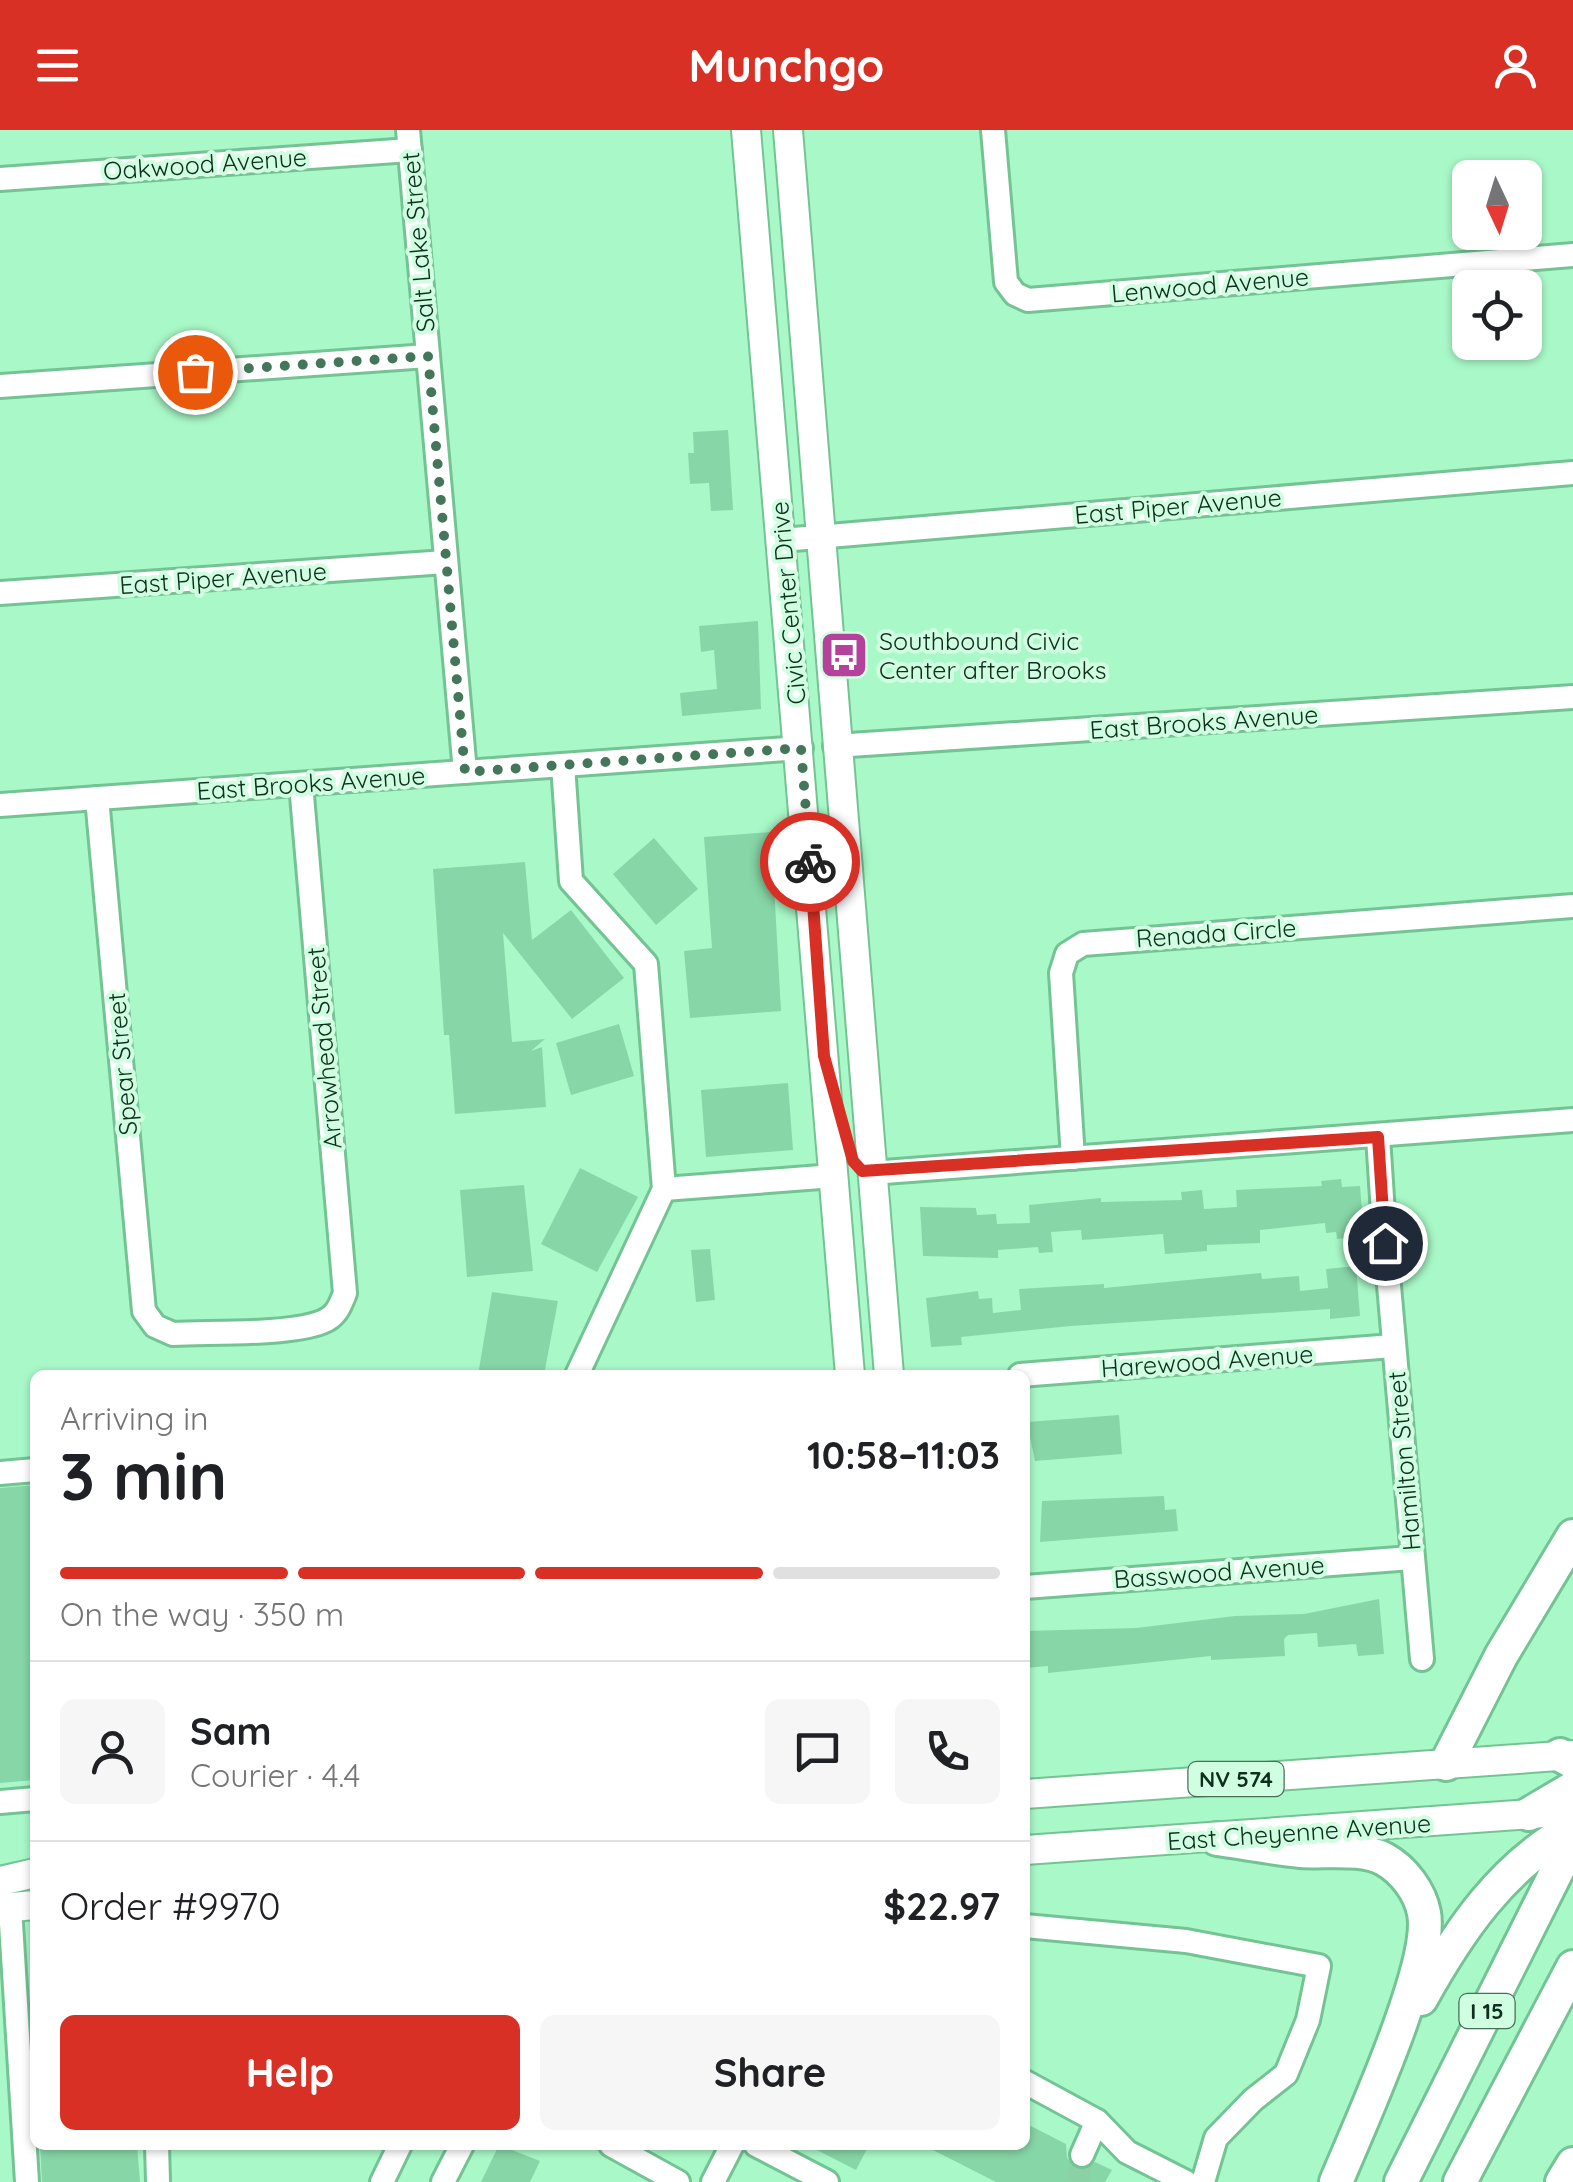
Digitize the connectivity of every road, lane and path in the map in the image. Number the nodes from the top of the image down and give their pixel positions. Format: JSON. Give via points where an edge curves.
{"nodes":[{"id":1,"x":746,"y":130,"type":"edge"},
{"id":2,"x":788,"y":130,"type":"edge"},
{"id":3,"x":994,"y":130,"type":"edge"},
{"id":4,"x":409,"y":140,"type":"edge"},
{"id":5,"x":0,"y":180,"type":"edge"},
{"id":6,"x":1573,"y":255,"type":"edge"},
{"id":7,"x":428,"y":356,"type":"junction"},
{"id":8,"x":0,"y":386,"type":"edge"},
{"id":9,"x":1573,"y":473,"type":"edge"},
{"id":10,"x":820,"y":537,"type":"junction"},
{"id":11,"x":782,"y":540,"type":"junction"},
{"id":12,"x":446,"y":562,"type":"junction"},
{"id":13,"x":0,"y":593,"type":"edge"},
{"id":14,"x":796,"y":690,"type":"junction"},
{"id":15,"x":1573,"y":697,"type":"edge"},
{"id":16,"x":836,"y":746,"type":"junction"},
{"id":17,"x":801,"y":748,"type":"junction"},
{"id":18,"x":563,"y":765,"type":"junction"},
{"id":19,"x":465,"y":772,"type":"junction"},
{"id":20,"x":301,"y":784,"type":"junction"},
{"id":21,"x":97,"y":798,"type":"junction"},
{"id":22,"x":0,"y":805,"type":"edge"},
{"id":23,"x":844,"y":858,"type":"junction"},
{"id":24,"x":1573,"y":906,"type":"edge"},
{"id":25,"x":824,"y":1056,"type":"junction"},
{"id":26,"x":1573,"y":1120,"type":"edge"},
{"id":27,"x":1378,"y":1137,"type":"junction"},
{"id":28,"x":1072,"y":1158,"type":"junction"},
{"id":29,"x":870,"y":1174,"type":"junction"},
{"id":30,"x":834,"y":1176,"type":"junction"},
{"id":31,"x":664,"y":1188,"type":"junction"},
{"id":32,"x":880,"y":1276,"type":"junction"},
{"id":33,"x":155,"y":1326,"type":"joint"},
{"id":34,"x":1394,"y":1346,"type":"junction"},
{"id":35,"x":579,"y":1370,"type":"edge"},
{"id":36,"x":850,"y":1370,"type":"edge"},
{"id":37,"x":889,"y":1370,"type":"edge"},
{"id":38,"x":1030,"y":1374,"type":"edge"},
{"id":39,"x":30,"y":1470,"type":"edge"},
{"id":40,"x":0,"y":1473,"type":"edge"},
{"id":41,"x":1573,"y":1536,"type":"edge"},
{"id":42,"x":1412,"y":1558,"type":"junction"},
{"id":43,"x":1030,"y":1587,"type":"edge"},
{"id":44,"x":1422,"y":1659,"type":"dead end"},
{"id":45,"x":1569,"y":1757,"type":"edge"},
{"id":46,"x":1446,"y":1764,"type":"junction"},
{"id":47,"x":1573,"y":1788,"type":"edge"},
{"id":48,"x":1030,"y":1794,"type":"edge"},
{"id":49,"x":30,"y":1799,"type":"edge"},
{"id":50,"x":0,"y":1802,"type":"edge"},
{"id":51,"x":1573,"y":1811,"type":"edge"},
{"id":52,"x":1529,"y":1814,"type":"junction"},
{"id":53,"x":1573,"y":1828,"type":"edge"},
{"id":54,"x":1217,"y":1839,"type":"junction"},
{"id":55,"x":1573,"y":1840,"type":"edge"},
{"id":56,"x":1030,"y":1850,"type":"edge"},
{"id":57,"x":30,"y":1863,"type":"edge"},
{"id":58,"x":0,"y":1865,"type":"edge"},
{"id":59,"x":30,"y":1879,"type":"edge"},
{"id":60,"x":11,"y":1900,"type":"edge"},
{"id":61,"x":1030,"y":1926,"type":"edge"},
{"id":62,"x":1573,"y":1968,"type":"edge"},
{"id":63,"x":1386,"y":2065,"type":"junction"},
{"id":64,"x":1030,"y":2085,"type":"edge"},
{"id":65,"x":1098,"y":2121,"type":"junction"},
{"id":66,"x":156,"y":2150,"type":"edge"},
{"id":67,"x":398,"y":2150,"type":"edge"},
{"id":68,"x":459,"y":2150,"type":"edge"},
{"id":69,"x":619,"y":2150,"type":"edge"},
{"id":70,"x":729,"y":2150,"type":"edge"},
{"id":71,"x":766,"y":2150,"type":"edge"},
{"id":72,"x":1082,"y":2155,"type":"tunnel mouth"},
{"id":73,"x":27,"y":2182,"type":"edge"},
{"id":74,"x":158,"y":2182,"type":"edge"},
{"id":75,"x":382,"y":2182,"type":"edge"},
{"id":76,"x":443,"y":2182,"type":"edge"},
{"id":77,"x":678,"y":2182,"type":"edge"},
{"id":78,"x":713,"y":2182,"type":"edge"},
{"id":79,"x":828,"y":2182,"type":"edge"},
{"id":80,"x":1186,"y":2182,"type":"edge"},
{"id":81,"x":1203,"y":2182,"type":"edge"},
{"id":82,"x":1336,"y":2182,"type":"edge"},
{"id":83,"x":1401,"y":2182,"type":"edge"},
{"id":84,"x":1460,"y":2182,"type":"edge"}],
"edges":[{"from":1,"to":11,"type":"main road","name":"Civic Center Drive"},
{"from":2,"to":10,"type":"main road","name":"Civic Center Drive"},
{"from":3,"to":6,"type":"street","name":"Lenwood Avenue","via":[[1006,282],[1028,300]]},
{"from":4,"to":5,"type":"street","name":"Oakwood Avenue"},
{"from":4,"to":7,"type":"street","name":"Salt Lake Street"},
{"from":7,"to":8,"type":"street"},
{"from":7,"to":12,"type":"street","name":"Salt Lake Street"},
{"from":9,"to":10,"type":"street","name":"East Piper Avenue"},
{"from":10,"to":11,"type":"street","name":"East Piper Avenue"},
{"from":10,"to":16,"type":"main road","name":"Civic Center Drive"},
{"from":11,"to":14,"type":"main road","name":"Civic Center Drive"},
{"from":12,"to":13,"type":"street","name":"East Piper Avenue"},
{"from":12,"to":19,"type":"street","name":"Salt Lake Street"},
{"from":14,"to":16,"type":"main road","via":[[811,693],[818,737]]},
{"from":14,"to":17,"type":"main road","name":"Civic Center Drive"},
{"from":15,"to":16,"type":"street","name":"East Brooks Avenue"},
{"from":16,"to":23,"type":"main road","name":"Civic Center Drive"},
{"from":17,"to":18,"type":"street","name":"East Brooks Avenue"},
{"from":17,"to":23,"type":"main road","via":[[822,778],[828,841]]},
{"from":17,"to":25,"type":"main road","name":"Civic Center Drive"},
{"from":18,"to":19,"type":"street","name":"East Brooks Avenue"},
{"from":18,"to":31,"type":"street","via":[[570,881],[646,964]]},
{"from":19,"to":20,"type":"street","name":"East Brooks Avenue"},
{"from":20,"to":21,"type":"street","name":"East Brooks Avenue"},
{"from":20,"to":33,"type":"street","name":"Arrowhead Street","via":[[345,1292],[338,1311],[302,1326],[173,1334]]},
{"from":21,"to":22,"type":"street","name":"East Brooks Avenue"},
{"from":21,"to":33,"type":"street","name":"Spear Street","via":[[144,1311]]},
{"from":23,"to":29,"type":"main road","name":"Civic Center Drive"},
{"from":24,"to":28,"type":"street","name":"Renada Circle","via":[[1082,944],[1067,954],[1061,973]]},
{"from":25,"to":29,"type":"main road","via":[[853,1161]]},
{"from":25,"to":30,"type":"main road","name":"Civic Center Drive"},
{"from":26,"to":27,"type":"street"},
{"from":27,"to":28,"type":"street"},
{"from":27,"to":34,"type":"street","name":"Hamilton Street"},
{"from":28,"to":29,"type":"street"},
{"from":29,"to":32,"type":"main road","name":"Civic Center Drive"},
{"from":30,"to":31,"type":"street"},
{"from":30,"to":32,"type":"main road","via":[[853,1192]]},
{"from":30,"to":36,"type":"main road","name":"Civic Center Drive"},
{"from":31,"to":35,"type":"street"},
{"from":32,"to":37,"type":"main road","name":"Civic Center Drive"},
{"from":34,"to":38,"type":"street","name":"Harewood Avenue"},
{"from":34,"to":42,"type":"street","name":"Hamilton Street"},
{"from":39,"to":40,"type":"street"},
{"from":41,"to":46,"type":"highway"},
{"from":42,"to":43,"type":"street","name":"Basswood Avenue"},
{"from":42,"to":44,"type":"street","name":"Hamilton Street"},
{"from":45,"to":46,"type":"main road","number":"NV 574"},
{"from":46,"to":48,"type":"main road","number":"NV 574"},
{"from":47,"to":52,"type":"highway"},
{"from":49,"to":50,"type":"street"},
{"from":51,"to":52,"type":"main road","name":"East Cheyenne Avenue"},
{"from":52,"to":54,"type":"main road","name":"East Cheyenne Avenue"},
{"from":53,"to":63,"type":"highway","via":[[1486,1900],[1456,1936]]},
{"from":54,"to":56,"type":"main road","name":"East Cheyenne Avenue"},
{"from":54,"to":63,"type":"highway","via":[[1370,1854],[1414,1886],[1425,1941]]},
{"from":55,"to":83,"type":"highway","number":"I 15"},
{"from":57,"to":58,"type":"main road"},
{"from":59,"to":60,"type":"main road"},
{"from":60,"to":73,"type":"street"},
{"from":61,"to":81,"type":"street","via":[[1186,1941],[1318,1966],[1308,2020],[1286,2074],[1216,2138]]},
{"from":62,"to":84,"type":"highway","number":"I 15"},
{"from":63,"to":82,"type":"highway"},
{"from":64,"to":65,"type":"street"},
{"from":65,"to":72,"type":"street"},
{"from":65,"to":80,"type":"street","via":[[1127,2152]]},
{"from":66,"to":74,"type":"street"},
{"from":67,"to":75,"type":"street"},
{"from":68,"to":76,"type":"street"},
{"from":69,"to":77,"type":"street"},
{"from":70,"to":78,"type":"street"},
{"from":71,"to":79,"type":"street"}]}
